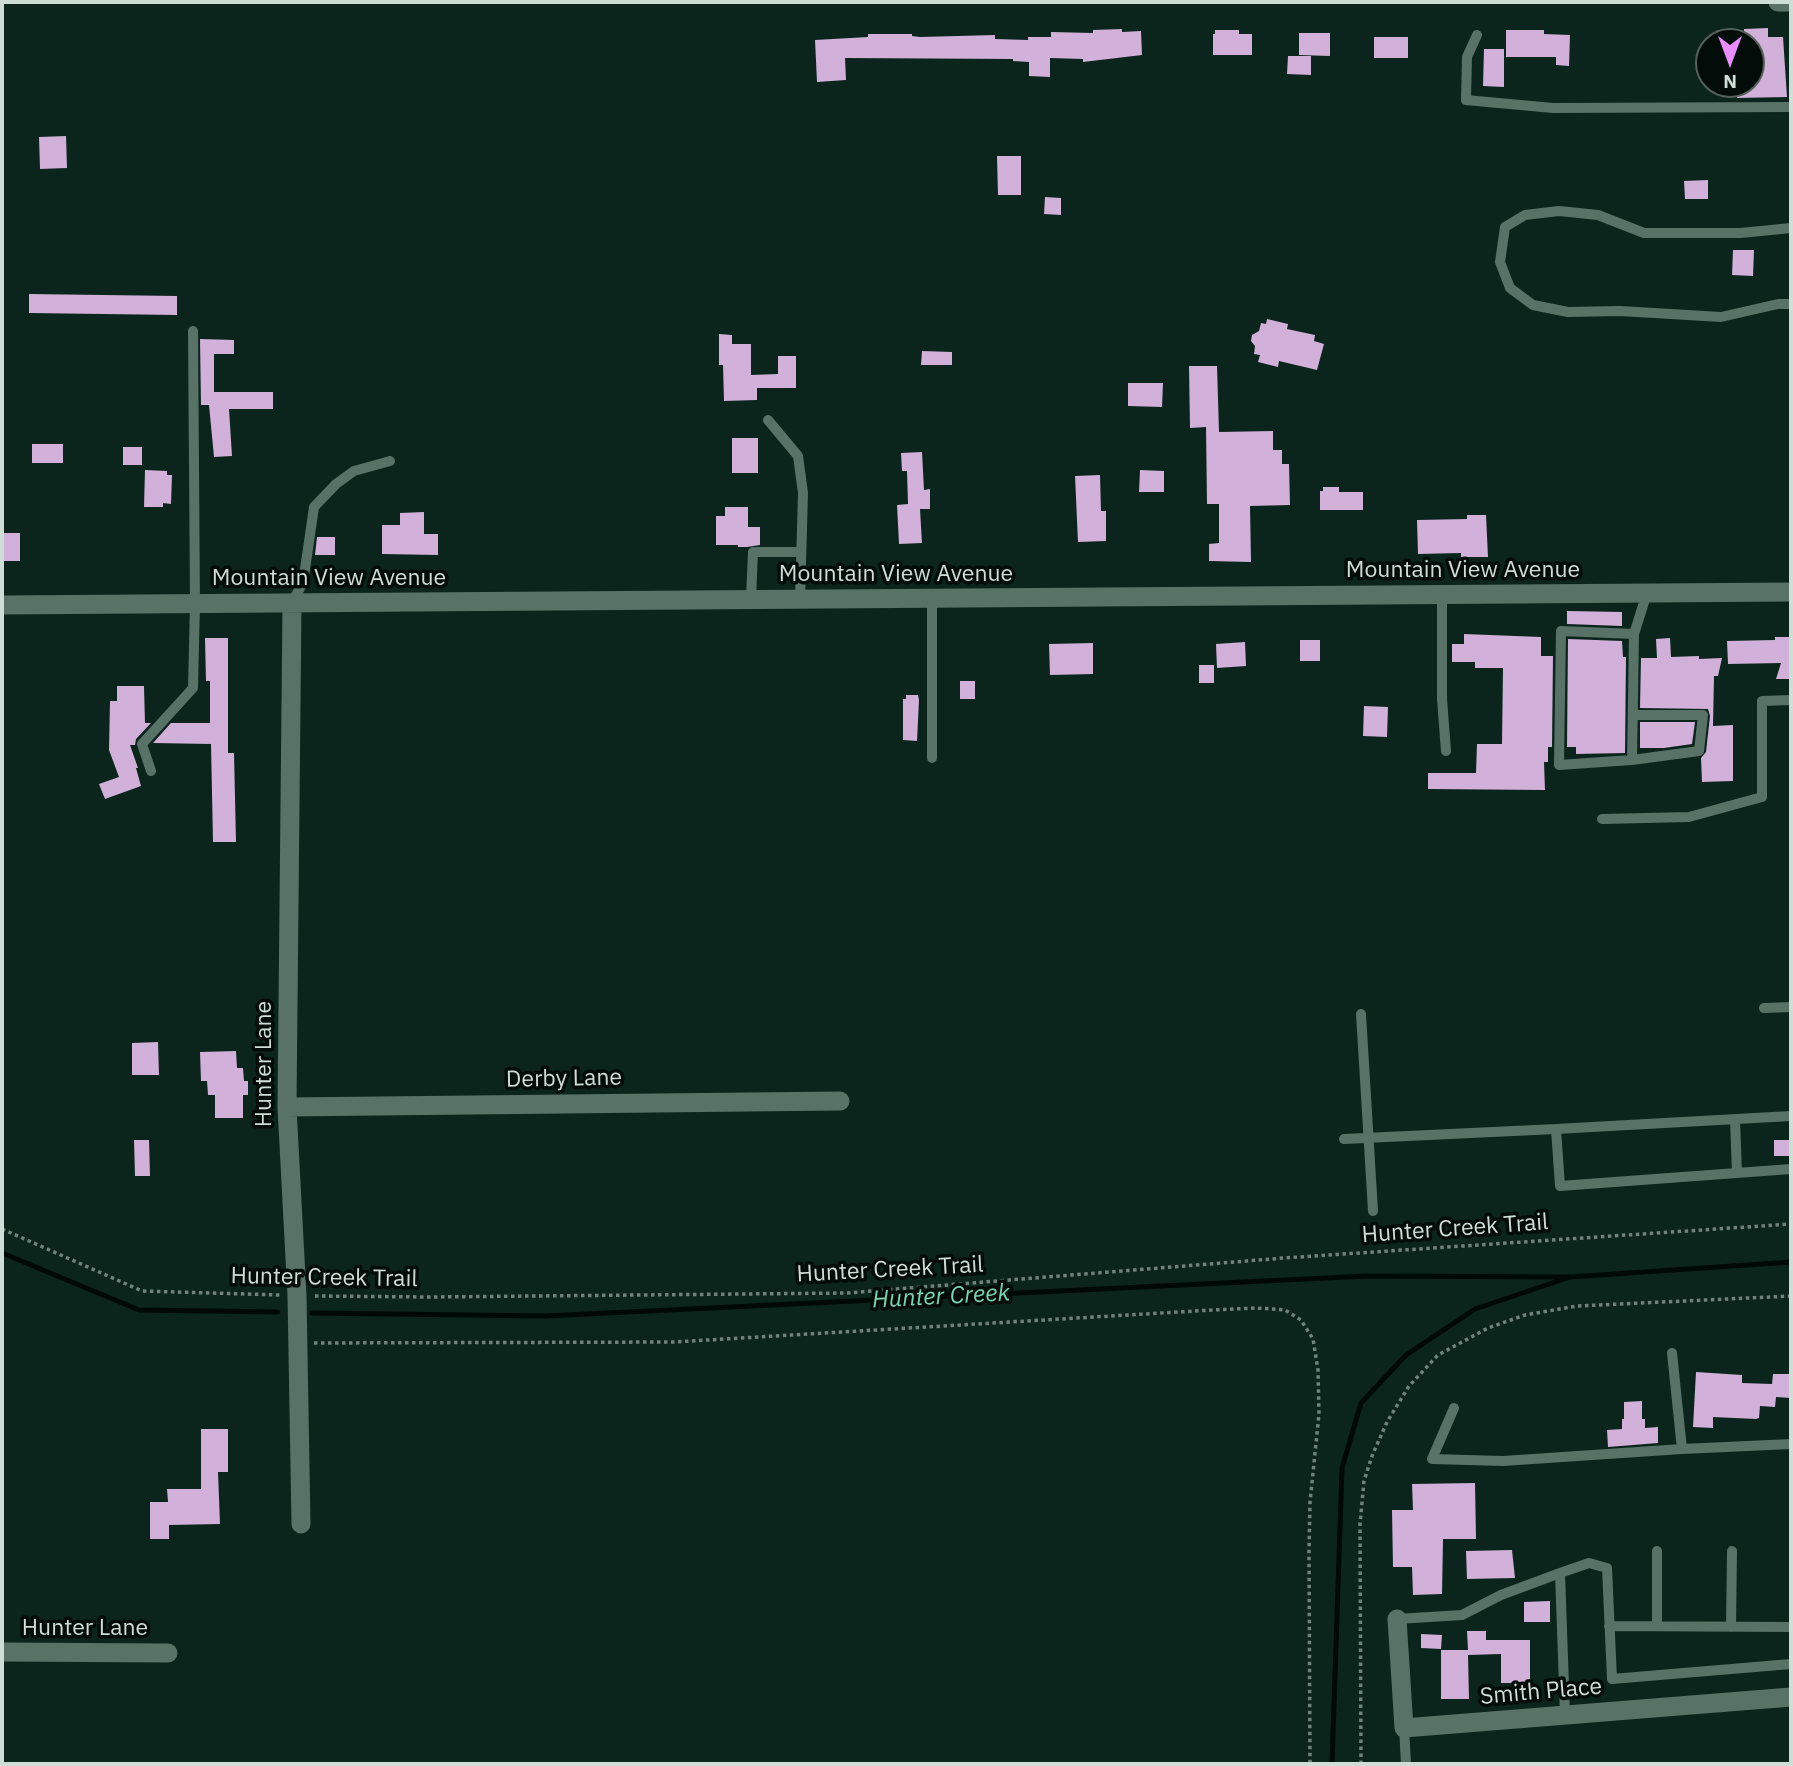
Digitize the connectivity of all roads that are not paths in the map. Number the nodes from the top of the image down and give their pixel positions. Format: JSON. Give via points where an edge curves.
{"nodes":[{"id":1,"x":1778,"y":2,"type":"edge"},
{"id":2,"x":1791,"y":2,"type":"edge"},
{"id":3,"x":1477,"y":35,"type":"dead end"},
{"id":4,"x":1791,"y":107,"type":"edge"},
{"id":5,"x":1791,"y":228,"type":"edge"},
{"id":6,"x":1791,"y":304,"type":"edge"},
{"id":7,"x":193,"y":331,"type":"dead end"},
{"id":8,"x":768,"y":419,"type":"dead end"},
{"id":9,"x":390,"y":461,"type":"dead end"},
{"id":10,"x":802,"y":552,"type":"junction"},
{"id":11,"x":1791,"y":592,"type":"edge"},
{"id":12,"x":1647,"y":593,"type":"junction"},
{"id":13,"x":1442,"y":594,"type":"junction"},
{"id":14,"x":932,"y":598,"type":"junction"},
{"id":15,"x":751,"y":599,"type":"junction"},
{"id":16,"x":800,"y":599,"type":"junction"},
{"id":17,"x":292,"y":603,"type":"junction"},
{"id":18,"x":195,"y":604,"type":"junction"},
{"id":19,"x":2,"y":605,"type":"edge"},
{"id":20,"x":1634,"y":634,"type":"junction"},
{"id":21,"x":1791,"y":700,"type":"edge"},
{"id":22,"x":1633,"y":715,"type":"junction"},
{"id":23,"x":1446,"y":751,"type":"dead end"},
{"id":24,"x":932,"y":758,"type":"dead end"},
{"id":25,"x":1632,"y":760,"type":"junction"},
{"id":26,"x":151,"y":771,"type":"dead end"},
{"id":27,"x":1602,"y":819,"type":"dead end"},
{"id":28,"x":1791,"y":1007,"type":"edge"},
{"id":29,"x":1764,"y":1008,"type":"dead end"},
{"id":30,"x":1361,"y":1014,"type":"dead end"},
{"id":31,"x":841,"y":1101,"type":"dead end"},
{"id":32,"x":287,"y":1107,"type":"junction"},
{"id":33,"x":1791,"y":1116,"type":"edge"},
{"id":34,"x":1735,"y":1119,"type":"junction"},
{"id":35,"x":1556,"y":1129,"type":"junction"},
{"id":36,"x":1369,"y":1138,"type":"junction"},
{"id":37,"x":1344,"y":1139,"type":"dead end"},
{"id":38,"x":1791,"y":1169,"type":"edge"},
{"id":39,"x":1737,"y":1173,"type":"junction"},
{"id":40,"x":1373,"y":1211,"type":"dead end"},
{"id":41,"x":1672,"y":1353,"type":"dead end"},
{"id":42,"x":1454,"y":1408,"type":"dead end"},
{"id":43,"x":1791,"y":1444,"type":"edge"},
{"id":44,"x":1682,"y":1449,"type":"junction"},
{"id":45,"x":301,"y":1524,"type":"dead end"},
{"id":46,"x":1732,"y":1551,"type":"dead end"},
{"id":47,"x":1657,"y":1552,"type":"dead end"},
{"id":48,"x":1560,"y":1573,"type":"junction"},
{"id":49,"x":1397,"y":1619,"type":"joint"},
{"id":50,"x":1609,"y":1626,"type":"junction"},
{"id":51,"x":1657,"y":1626,"type":"junction"},
{"id":52,"x":1731,"y":1627,"type":"junction"},
{"id":53,"x":1791,"y":1628,"type":"edge"},
{"id":54,"x":2,"y":1652,"type":"edge"},
{"id":55,"x":168,"y":1653,"type":"dead end"},
{"id":56,"x":1791,"y":1664,"type":"edge"},
{"id":57,"x":1791,"y":1697,"type":"edge"},
{"id":58,"x":1565,"y":1714,"type":"junction"},
{"id":59,"x":1404,"y":1728,"type":"junction"},
{"id":60,"x":1406,"y":1764,"type":"edge"}],
"edges":[{"from":1,"to":2,"type":"street"},
{"from":3,"to":4,"type":"lane","via":[[1467,57],[1466,100],[1553,108]]},
{"from":5,"to":6,"type":"lane","via":[[1644,233],[1598,215],[1548,212],[1525,215],[1505,227],[1500,262],[1510,288],[1533,305],[1568,312],[1721,317]]},
{"from":7,"to":18,"type":"lane"},
{"from":8,"to":10,"type":"lane","via":[[798,456]]},
{"from":9,"to":17,"type":"lane","via":[[354,471],[314,507],[303,583]]},
{"from":10,"to":15,"type":"lane","via":[[753,552]]},
{"from":10,"to":16,"type":"lane"},
{"from":11,"to":12,"type":"street","name":"Mountain View Avenue"},
{"from":12,"to":13,"type":"street","name":"Mountain View Avenue"},
{"from":12,"to":20,"type":"lane"},
{"from":13,"to":14,"type":"street","name":"Mountain View Avenue"},
{"from":13,"to":23,"type":"lane"},
{"from":14,"to":16,"type":"street","name":"Mountain View Avenue"},
{"from":14,"to":24,"type":"lane"},
{"from":15,"to":16,"type":"street","name":"Mountain View Avenue"},
{"from":15,"to":17,"type":"street","name":"Mountain View Avenue"},
{"from":17,"to":18,"type":"street","name":"Mountain View Avenue"},
{"from":17,"to":32,"type":"street","name":"Hunter Lane"},
{"from":18,"to":19,"type":"street","name":"Mountain View Avenue"},
{"from":18,"to":26,"type":"lane","via":[[193,688],[142,744]]},
{"from":20,"to":22,"type":"lane"},
{"from":20,"to":25,"type":"lane","via":[[1561,631],[1559,765]]},
{"from":21,"to":27,"type":"lane","via":[[1762,701],[1762,797],[1689,817]]},
{"from":22,"to":25,"type":"lane"},
{"from":22,"to":25,"type":"lane","via":[[1703,715],[1699,751]]},
{"from":28,"to":29,"type":"lane"},
{"from":30,"to":36,"type":"lane"},
{"from":31,"to":32,"type":"street","name":"Derby Lane"},
{"from":32,"to":45,"type":"street","name":"Hunter Lane","via":[[297,1296]]},
{"from":33,"to":34,"type":"lane"},
{"from":34,"to":35,"type":"lane"},
{"from":34,"to":39,"type":"lane"},
{"from":35,"to":36,"type":"lane"},
{"from":35,"to":39,"type":"lane","via":[[1560,1186]]},
{"from":36,"to":37,"type":"lane"},
{"from":36,"to":40,"type":"lane"},
{"from":38,"to":39,"type":"lane"},
{"from":41,"to":44,"type":"lane"},
{"from":42,"to":44,"type":"lane","via":[[1432,1459],[1503,1461]]},
{"from":43,"to":44,"type":"lane"},
{"from":46,"to":52,"type":"lane"},
{"from":47,"to":51,"type":"lane"},
{"from":48,"to":49,"type":"lane","via":[[1462,1615]]},
{"from":48,"to":50,"type":"lane","via":[[1589,1563],[1606,1568]]},
{"from":48,"to":58,"type":"lane"},
{"from":49,"to":59,"type":"street"},
{"from":50,"to":51,"type":"lane"},
{"from":50,"to":56,"type":"lane","via":[[1612,1679]]},
{"from":51,"to":52,"type":"lane"},
{"from":52,"to":53,"type":"lane"},
{"from":54,"to":55,"type":"street","name":"Hunter Lane"},
{"from":57,"to":58,"type":"street","name":"Smith Place"},
{"from":58,"to":59,"type":"street","name":"Smith Place"},
{"from":59,"to":60,"type":"lane"}]}
